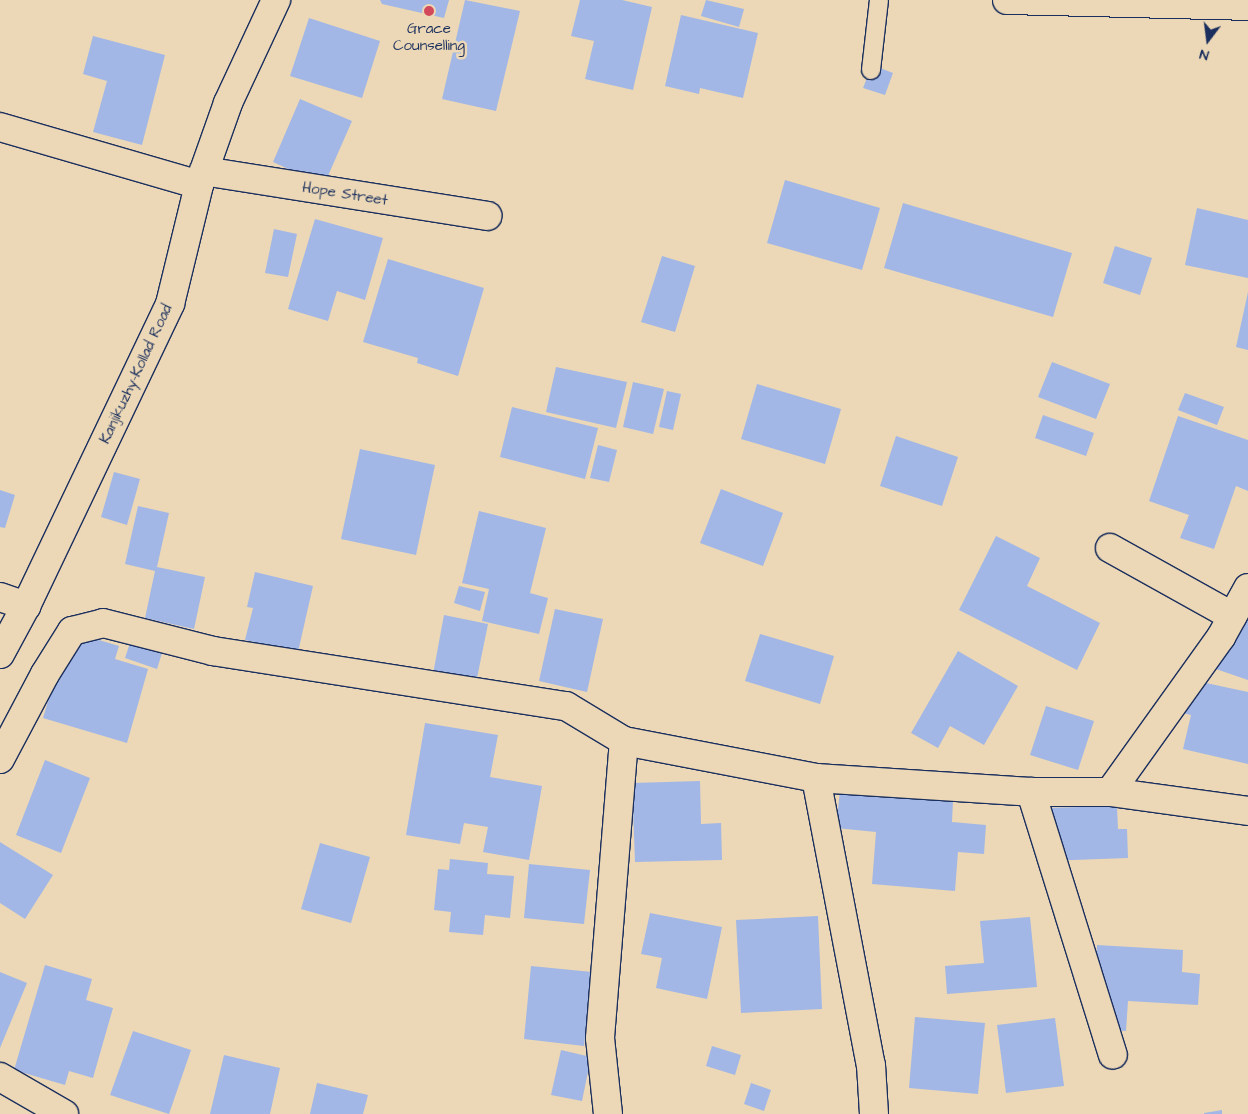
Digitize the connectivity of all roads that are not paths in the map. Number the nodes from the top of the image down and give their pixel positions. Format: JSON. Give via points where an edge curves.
{"nodes":[{"id":1,"x":276,"y":0,"type":"edge"},
{"id":2,"x":879,"y":0,"type":"edge"},
{"id":3,"x":1007,"y":0,"type":"edge"},
{"id":4,"x":1248,"y":6,"type":"edge"},
{"id":5,"x":870,"y":70,"type":"dead end"},
{"id":6,"x":0,"y":127,"type":"edge"},
{"id":7,"x":201,"y":178,"type":"junction"},
{"id":8,"x":487,"y":216,"type":"dead end"},
{"id":9,"x":1110,"y":548,"type":"dead end"},
{"id":10,"x":1248,"y":588,"type":"edge"},
{"id":11,"x":0,"y":598,"type":"edge"},
{"id":12,"x":26,"y":606,"type":"junction"},
{"id":13,"x":1232,"y":616,"type":"junction"},
{"id":14,"x":0,"y":654,"type":"edge"},
{"id":15,"x":624,"y":741,"type":"junction"},
{"id":16,"x":0,"y":759,"type":"edge"},
{"id":17,"x":816,"y":778,"type":"junction"},
{"id":18,"x":1031,"y":792,"type":"junction"},
{"id":19,"x":1110,"y":792,"type":"junction"},
{"id":20,"x":1248,"y":811,"type":"edge"},
{"id":21,"x":1112,"y":1055,"type":"dead end"},
{"id":22,"x":0,"y":1076,"type":"edge"},
{"id":23,"x":64,"y":1114,"type":"edge"},
{"id":24,"x":608,"y":1114,"type":"edge"},
{"id":25,"x":874,"y":1114,"type":"edge"}],
"edges":[{"from":1,"to":7,"type":"street","name":"Kanjikuzhy-Kollad Road","via":[[228,103]]},
{"from":2,"to":5,"type":"lane"},
{"from":3,"to":4,"type":"street"},
{"from":6,"to":7,"type":"street","name":"Hope Street"},
{"from":7,"to":8,"type":"street","name":"Hope Street"},
{"from":7,"to":12,"type":"street","name":"Kanjikuzhy-Kollad Road","via":[[170,304]]},
{"from":9,"to":13,"type":"street"},
{"from":10,"to":13,"type":"street"},
{"from":11,"to":12,"type":"street"},
{"from":12,"to":14,"type":"street","name":"Kanjikuzhy-Kollad Road"},
{"from":13,"to":19,"type":"street","via":[[1130,768]]},
{"from":15,"to":16,"type":"street","via":[[566,706],[212,651],[103,623],[72,631]]},
{"from":15,"to":17,"type":"street"},
{"from":15,"to":24,"type":"street","via":[[600,1038]]},
{"from":17,"to":18,"type":"street"},
{"from":17,"to":25,"type":"street","via":[[871,1065]]},
{"from":18,"to":19,"type":"street"},
{"from":18,"to":21,"type":"street"},
{"from":19,"to":20,"type":"street"},
{"from":22,"to":23,"type":"street"}]}
